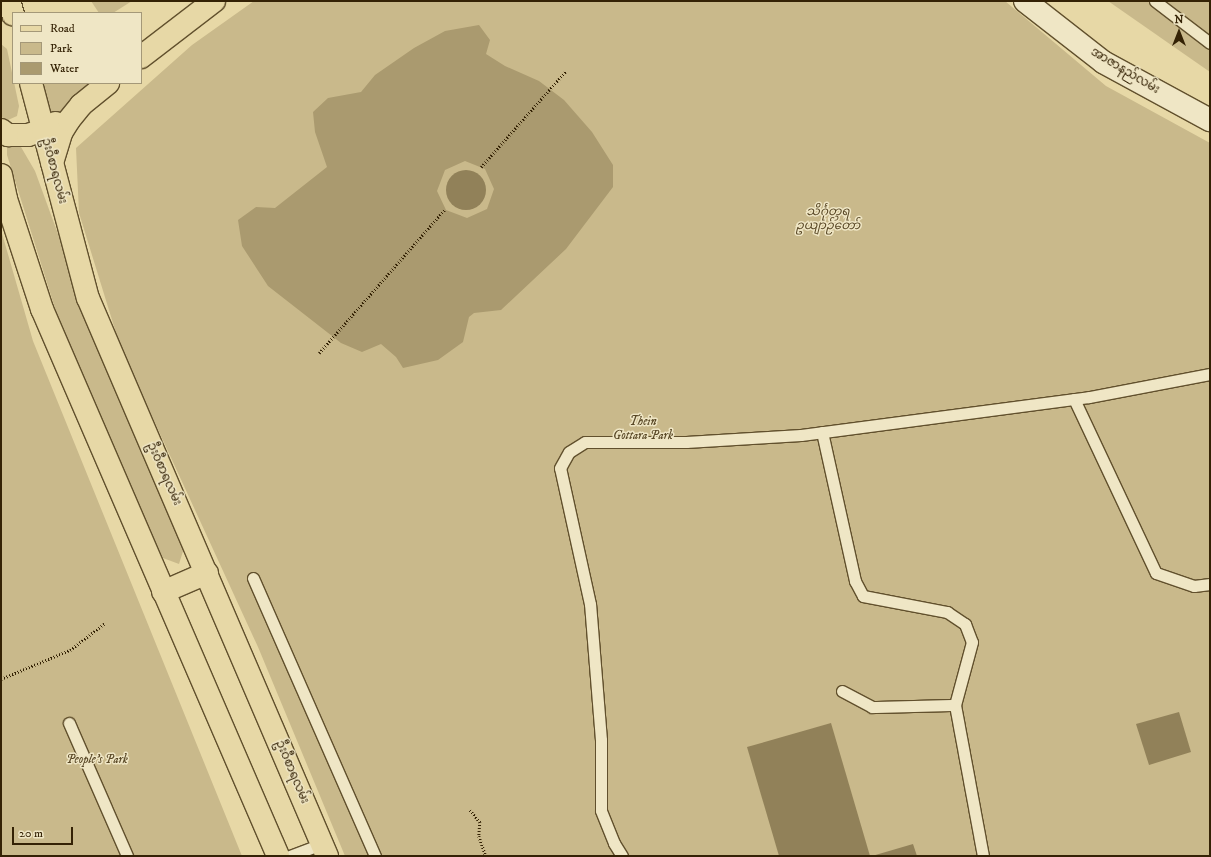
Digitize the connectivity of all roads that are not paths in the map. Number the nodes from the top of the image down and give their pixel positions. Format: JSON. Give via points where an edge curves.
{"nodes":[{"id":1,"x":214,"y":1,"type":"edge"},
{"id":2,"x":1025,"y":1,"type":"edge"},
{"id":3,"x":1155,"y":1,"type":"edge"},
{"id":4,"x":163,"y":39,"type":"junction"},
{"id":5,"x":1210,"y":43,"type":"edge"},
{"id":6,"x":142,"y":44,"type":"edge"},
{"id":7,"x":142,"y":56,"type":"edge"},
{"id":8,"x":31,"y":84,"type":"edge"},
{"id":9,"x":107,"y":84,"type":"edge"},
{"id":10,"x":81,"y":105,"type":"junction"},
{"id":11,"x":1210,"y":120,"type":"edge"},
{"id":12,"x":1,"y":130,"type":"edge"},
{"id":13,"x":43,"y":130,"type":"junction"},
{"id":14,"x":52,"y":164,"type":"junction"},
{"id":15,"x":1,"y":175,"type":"edge"},
{"id":16,"x":1210,"y":374,"type":"edge"},
{"id":17,"x":1074,"y":399,"type":"junction"},
{"id":18,"x":822,"y":432,"type":"junction"},
{"id":19,"x":207,"y":573,"type":"junction"},
{"id":20,"x":253,"y":578,"type":"dead end"},
{"id":21,"x":1210,"y":584,"type":"edge"},
{"id":22,"x":163,"y":592,"type":"junction"},
{"id":23,"x":842,"y":691,"type":"dead end"},
{"id":24,"x":955,"y":705,"type":"junction"},
{"id":25,"x":69,"y":723,"type":"dead end"},
{"id":26,"x":325,"y":850,"type":"edge"},
{"id":27,"x":127,"y":856,"type":"edge"},
{"id":28,"x":278,"y":856,"type":"edge"},
{"id":29,"x":290,"y":856,"type":"edge"},
{"id":30,"x":375,"y":856,"type":"edge"},
{"id":31,"x":622,"y":856,"type":"edge"},
{"id":32,"x":983,"y":856,"type":"edge"}],
"edges":[{"from":1,"to":4,"type":"main road"},
{"from":2,"to":11,"type":"main road","name":"အာဇာနည်လမ်း","via":[[1103,62]]},
{"from":3,"to":5,"type":"lane"},
{"from":4,"to":6,"type":"main road"},
{"from":4,"to":7,"type":"main road"},
{"from":8,"to":13,"type":"main road","name":"ဦးဝီစာရလမ်း"},
{"from":9,"to":10,"type":"main road"},
{"from":10,"to":13,"type":"main road"},
{"from":10,"to":14,"type":"main road","via":[[61,133]]},
{"from":12,"to":13,"type":"main road","via":[[8,135],[28,135]]},
{"from":13,"to":14,"type":"main road","name":"ဦးဝီစာရလမ်း"},
{"from":14,"to":19,"type":"main road","name":"ဦးဝီစာရလမ်း","via":[[88,298]]},
{"from":15,"to":22,"type":"main road","via":[[6,199],[42,310]]},
{"from":16,"to":17,"type":"lane"},
{"from":17,"to":18,"type":"lane"},
{"from":17,"to":21,"type":"lane","via":[[1156,574],[1194,586]]},
{"from":18,"to":24,"type":"lane","via":[[854,581],[863,596],[948,612],[965,624],[972,642]]},
{"from":18,"to":31,"type":"lane","via":[[686,442],[585,442],[569,452],[560,468],[590,604],[601,740],[601,810]]},
{"from":19,"to":22,"type":"main road"},
{"from":19,"to":26,"type":"main road","name":"ဦးဝီစာရလမ်း"},
{"from":20,"to":30,"type":"lane"},
{"from":22,"to":28,"type":"main road"},
{"from":23,"to":24,"type":"lane","via":[[872,707]]},
{"from":24,"to":32,"type":"lane"},
{"from":25,"to":27,"type":"lane"},
{"from":26,"to":29,"type":"lane"}]}
